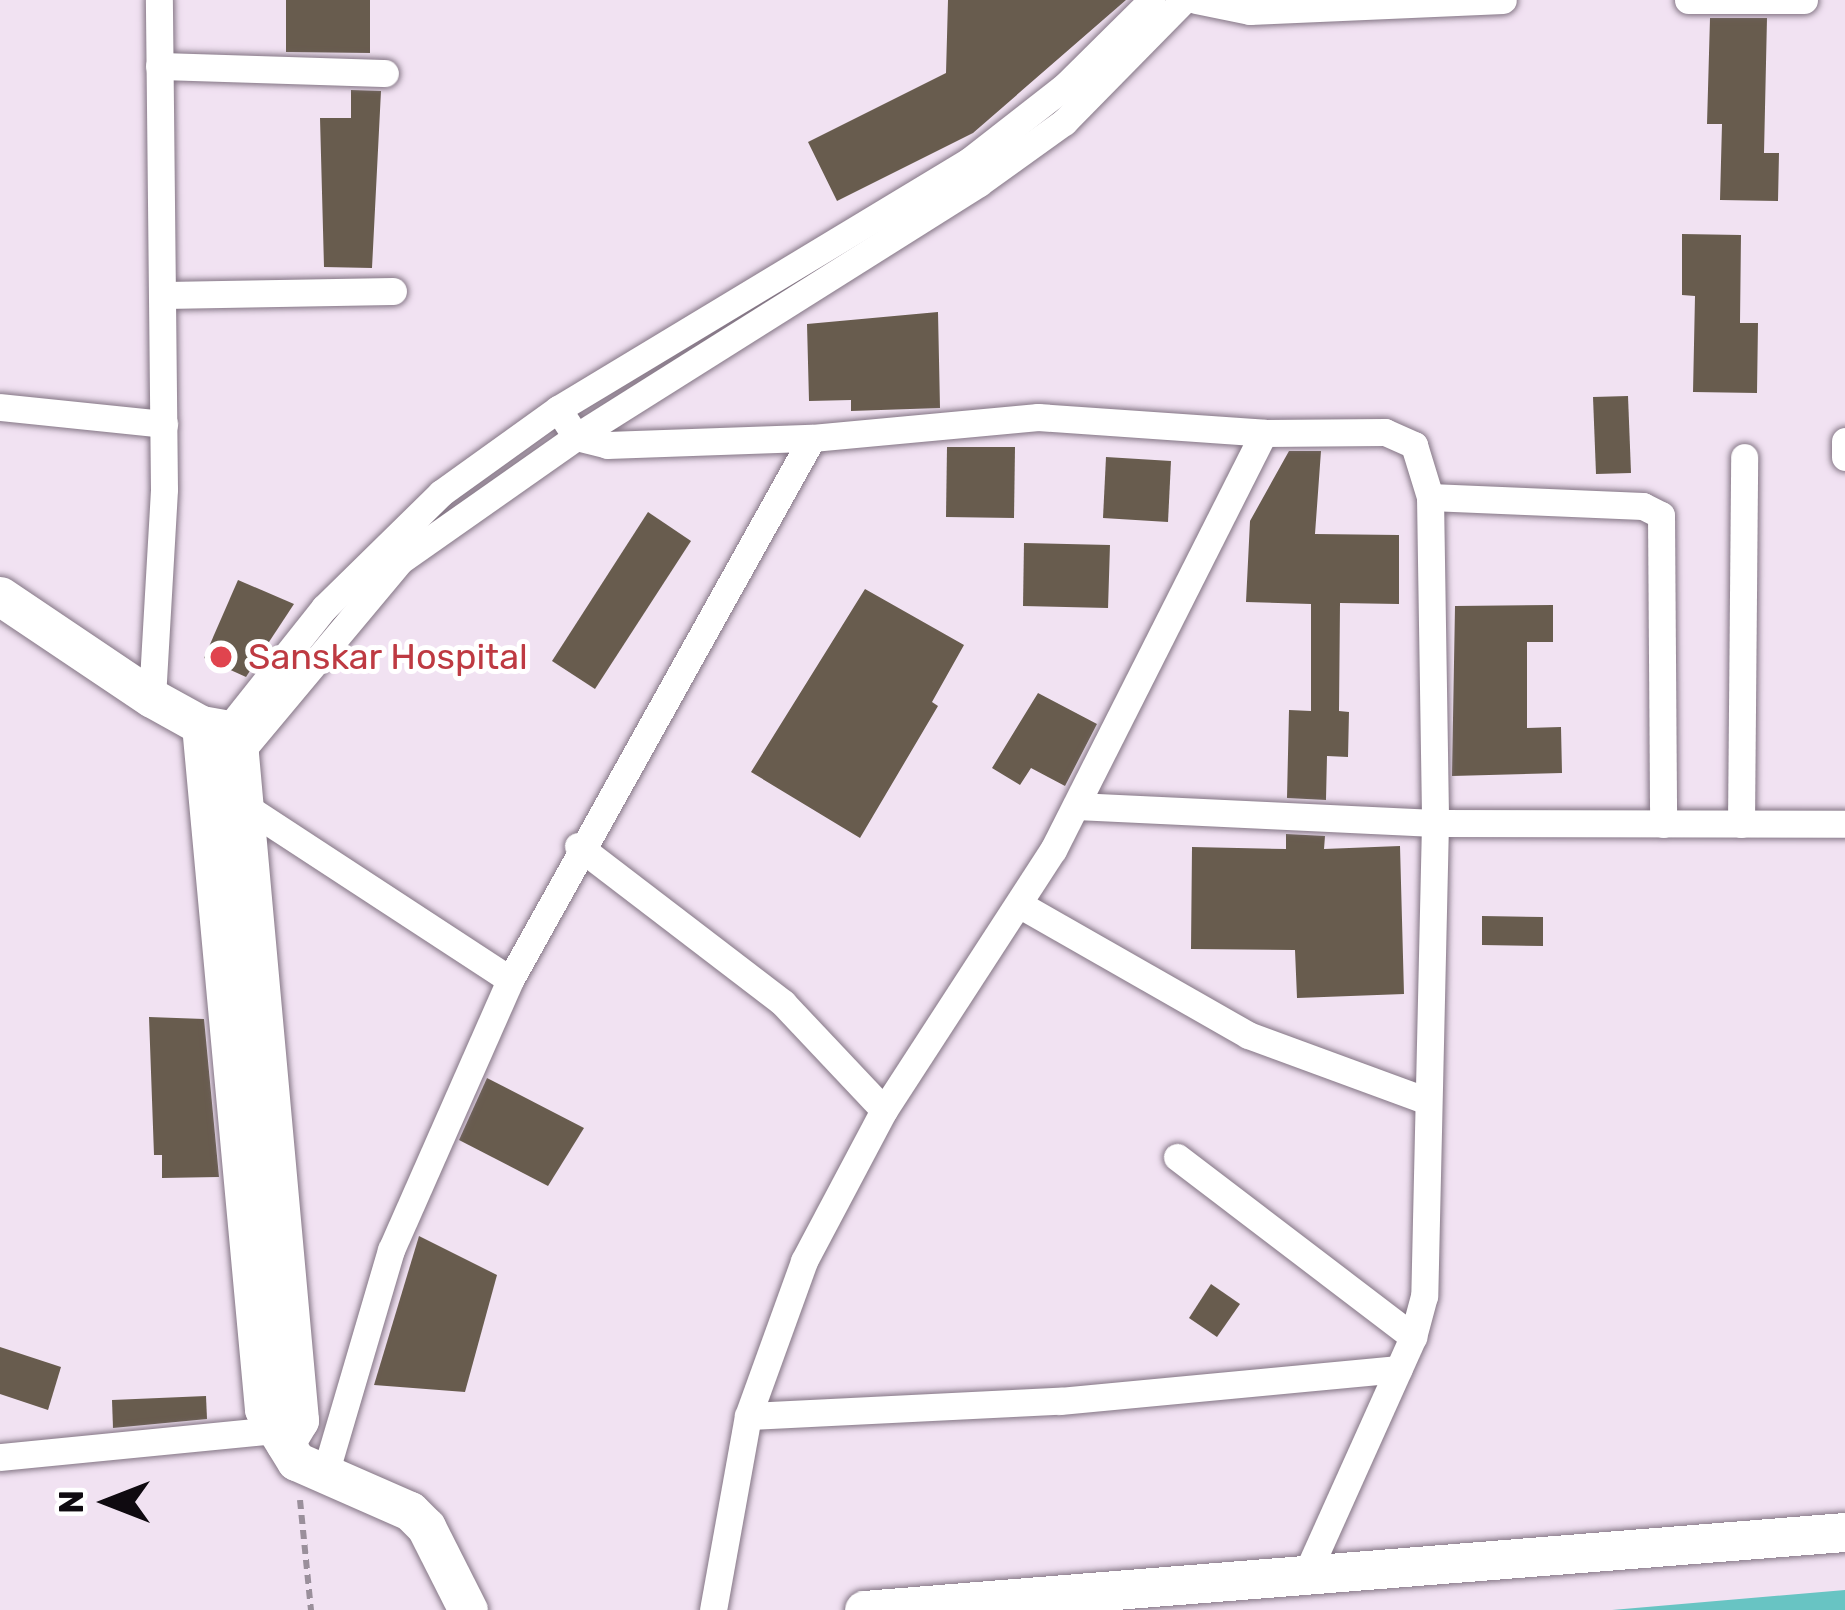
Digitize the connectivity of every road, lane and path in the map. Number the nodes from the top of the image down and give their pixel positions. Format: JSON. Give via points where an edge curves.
{"nodes":[{"id":1,"x":158,"y":0,"type":"edge"},
{"id":2,"x":1151,"y":0,"type":"edge"},
{"id":3,"x":1184,"y":0,"type":"edge"},
{"id":4,"x":1196,"y":0,"type":"edge"},
{"id":5,"x":1502,"y":0,"type":"edge"},
{"id":6,"x":1688,"y":0,"type":"edge"},
{"id":7,"x":1804,"y":0,"type":"edge"},
{"id":8,"x":159,"y":66,"type":"junction"},
{"id":9,"x":385,"y":73,"type":"dead end"},
{"id":10,"x":393,"y":291,"type":"dead end"},
{"id":11,"x":164,"y":295,"type":"junction"},
{"id":12,"x":0,"y":407,"type":"edge"},
{"id":13,"x":558,"y":409,"type":"junction"},
{"id":14,"x":164,"y":424,"type":"junction"},
{"id":15,"x":1264,"y":433,"type":"junction"},
{"id":16,"x":576,"y":436,"type":"junction"},
{"id":17,"x":812,"y":438,"type":"junction"},
{"id":18,"x":1845,"y":440,"type":"edge"},
{"id":19,"x":1744,"y":457,"type":"dead end"},
{"id":20,"x":1845,"y":457,"type":"edge"},
{"id":21,"x":1430,"y":497,"type":"junction"},
{"id":22,"x":0,"y":596,"type":"edge"},
{"id":23,"x":152,"y":698,"type":"junction"},
{"id":24,"x":215,"y":751,"type":"junction"},
{"id":25,"x":243,"y":805,"type":"junction"},
{"id":26,"x":1076,"y":806,"type":"junction"},
{"id":27,"x":1436,"y":823,"type":"junction"},
{"id":28,"x":1663,"y":824,"type":"junction"},
{"id":29,"x":1741,"y":824,"type":"junction"},
{"id":30,"x":1845,"y":824,"type":"edge"},
{"id":31,"x":578,"y":846,"type":"junction"},
{"id":32,"x":1022,"y":906,"type":"junction"},
{"id":33,"x":510,"y":980,"type":"junction"},
{"id":34,"x":1425,"y":1100,"type":"junction"},
{"id":35,"x":884,"y":1110,"type":"junction"},
{"id":36,"x":1177,"y":1157,"type":"dead end"},
{"id":37,"x":1413,"y":1337,"type":"junction"},
{"id":38,"x":1398,"y":1369,"type":"junction"},
{"id":39,"x":748,"y":1417,"type":"junction"},
{"id":40,"x":296,"y":1452,"type":"junction"},
{"id":41,"x":0,"y":1456,"type":"edge"},
{"id":42,"x":1845,"y":1532,"type":"edge"},
{"id":43,"x":1306,"y":1575,"type":"junction"},
{"id":44,"x":310,"y":1610,"type":"edge"},
{"id":45,"x":468,"y":1610,"type":"edge"},
{"id":46,"x":713,"y":1610,"type":"edge"},
{"id":47,"x":864,"y":1610,"type":"edge"}],
"edges":[{"from":1,"to":8,"type":"street"},
{"from":2,"to":13,"type":"street","via":[[1099,57],[969,161]]},
{"from":3,"to":16,"type":"street","via":[[1064,122],[979,183]]},
{"from":4,"to":5,"type":"street","via":[[1250,11]]},
{"from":6,"to":7,"type":"street"},
{"from":8,"to":9,"type":"street"},
{"from":8,"to":11,"type":"street"},
{"from":10,"to":11,"type":"street"},
{"from":11,"to":14,"type":"street"},
{"from":12,"to":14,"type":"street"},
{"from":13,"to":16,"type":"street"},
{"from":13,"to":24,"type":"street","via":[[390,536]]},
{"from":14,"to":23,"type":"street"},
{"from":15,"to":17,"type":"street","via":[[1038,417]]},
{"from":15,"to":21,"type":"street","via":[[1406,437],[1420,454]]},
{"from":15,"to":26,"type":"street"},
{"from":16,"to":17,"type":"street","via":[[608,445]]},
{"from":16,"to":24,"type":"street","via":[[401,560]]},
{"from":17,"to":31,"type":"street"},
{"from":18,"to":20,"type":"street"},
{"from":19,"to":29,"type":"street"},
{"from":21,"to":27,"type":"street"},
{"from":21,"to":28,"type":"street","via":[[1643,506],[1661,515]]},
{"from":22,"to":23,"type":"street"},
{"from":23,"to":24,"type":"street"},
{"from":24,"to":25,"type":"street"},
{"from":24,"to":40,"type":"street","via":[[264,1408]]},
{"from":25,"to":33,"type":"street"},
{"from":25,"to":40,"type":"street"},
{"from":26,"to":27,"type":"street"},
{"from":26,"to":32,"type":"street"},
{"from":27,"to":28,"type":"street"},
{"from":27,"to":34,"type":"street"},
{"from":28,"to":29,"type":"street"},
{"from":29,"to":30,"type":"street"},
{"from":31,"to":33,"type":"street"},
{"from":31,"to":35,"type":"street","via":[[783,1003]]},
{"from":32,"to":34,"type":"street","via":[[1248,1035]]},
{"from":32,"to":35,"type":"street"},
{"from":33,"to":40,"type":"street"},
{"from":34,"to":37,"type":"street","via":[[1426,1252]]},
{"from":35,"to":39,"type":"street","via":[[804,1262]]},
{"from":36,"to":37,"type":"street"},
{"from":37,"to":38,"type":"street"},
{"from":38,"to":39,"type":"street","via":[[1060,1401]]},
{"from":38,"to":43,"type":"street"},
{"from":39,"to":46,"type":"street"},
{"from":40,"to":41,"type":"street"},
{"from":40,"to":44,"type":"path"},
{"from":40,"to":45,"type":"street","via":[[410,1511]]},
{"from":42,"to":43,"type":"street"},
{"from":43,"to":47,"type":"street"}]}
